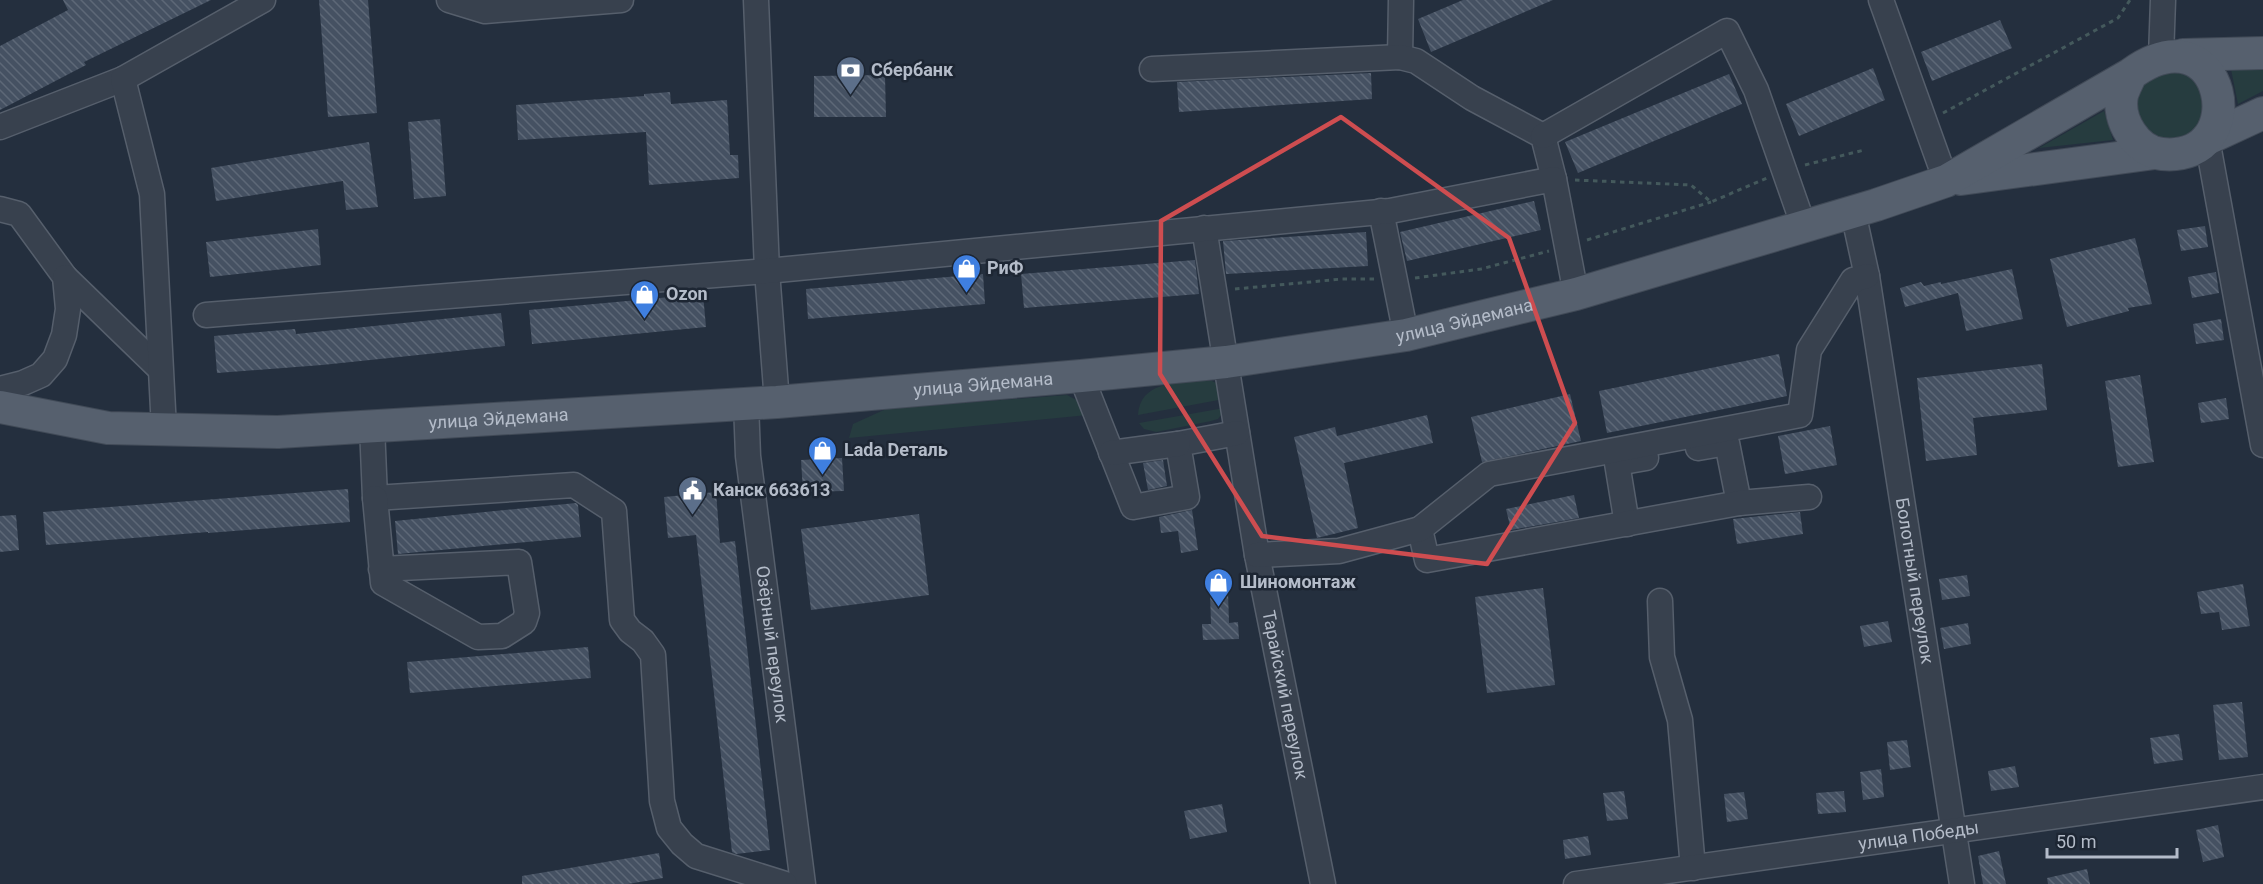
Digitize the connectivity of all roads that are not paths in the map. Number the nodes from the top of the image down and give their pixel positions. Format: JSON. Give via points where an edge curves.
{"nodes":[{"id":1,"x":263,"y":0,"type":"edge"},
{"id":2,"x":449,"y":0,"type":"edge"},
{"id":3,"x":621,"y":0,"type":"edge"},
{"id":4,"x":756,"y":0,"type":"edge"},
{"id":5,"x":1401,"y":0,"type":"edge"},
{"id":6,"x":1881,"y":0,"type":"edge"},
{"id":7,"x":2163,"y":0,"type":"edge"},
{"id":8,"x":2263,"y":53,"type":"edge"},
{"id":9,"x":2172,"y":56,"type":"junction"},
{"id":10,"x":1400,"y":57,"type":"junction"},
{"id":11,"x":1152,"y":69,"type":"dead end"},
{"id":12,"x":2131,"y":74,"type":"junction"},
{"id":13,"x":123,"y":79,"type":"junction"},
{"id":14,"x":2263,"y":113,"type":"edge"},
{"id":15,"x":0,"y":127,"type":"edge"},
{"id":16,"x":1543,"y":136,"type":"junction"},
{"id":17,"x":2207,"y":139,"type":"junction"},
{"id":18,"x":2155,"y":153,"type":"junction"},
{"id":19,"x":1554,"y":179,"type":"junction"},
{"id":20,"x":1946,"y":181,"type":"junction"},
{"id":21,"x":0,"y":209,"type":"edge"},
{"id":22,"x":1381,"y":211,"type":"junction"},
{"id":23,"x":1853,"y":212,"type":"junction"},
{"id":24,"x":1804,"y":227,"type":"junction"},
{"id":25,"x":1204,"y":228,"type":"junction"},
{"id":26,"x":766,"y":271,"type":"junction"},
{"id":27,"x":1867,"y":276,"type":"junction"},
{"id":28,"x":65,"y":277,"type":"junction"},
{"id":29,"x":1576,"y":294,"type":"junction"},
{"id":30,"x":206,"y":315,"type":"dead end"},
{"id":31,"x":1406,"y":334,"type":"junction"},
{"id":32,"x":1226,"y":362,"type":"junction"},
{"id":33,"x":160,"y":369,"type":"junction"},
{"id":34,"x":1081,"y":376,"type":"junction"},
{"id":35,"x":0,"y":390,"type":"edge"},
{"id":36,"x":777,"y":402,"type":"junction"},
{"id":37,"x":746,"y":403,"type":"junction"},
{"id":38,"x":0,"y":407,"type":"edge"},
{"id":39,"x":372,"y":426,"type":"junction"},
{"id":40,"x":164,"y":429,"type":"junction"},
{"id":41,"x":1237,"y":433,"type":"junction"},
{"id":42,"x":1178,"y":444,"type":"junction"},
{"id":43,"x":2263,"y":445,"type":"edge"},
{"id":44,"x":1111,"y":453,"type":"junction"},
{"id":45,"x":1809,"y":497,"type":"dead end"},
{"id":46,"x":375,"y":498,"type":"junction"},
{"id":47,"x":1739,"y":503,"type":"junction"},
{"id":48,"x":1627,"y":524,"type":"junction"},
{"id":49,"x":1420,"y":529,"type":"junction"},
{"id":50,"x":1257,"y":555,"type":"junction"},
{"id":51,"x":381,"y":569,"type":"junction"},
{"id":52,"x":1660,"y":601,"type":"dead end"},
{"id":53,"x":2263,"y":787,"type":"edge"},
{"id":54,"x":1955,"y":832,"type":"junction"},
{"id":55,"x":1702,"y":873,"type":"edge"},
{"id":56,"x":785,"y":884,"type":"edge"},
{"id":57,"x":803,"y":884,"type":"edge"},
{"id":58,"x":1323,"y":884,"type":"edge"},
{"id":59,"x":1576,"y":884,"type":"edge"},
{"id":60,"x":1962,"y":884,"type":"edge"}],
"edges":[{"from":1,"to":13,"type":"street"},
{"from":2,"to":3,"type":"street","via":[[485,11]]},
{"from":4,"to":26,"type":"street"},
{"from":5,"to":10,"type":"street"},
{"from":6,"to":20,"type":"street"},
{"from":7,"to":9,"type":"street"},
{"from":8,"to":9,"type":"main road"},
{"from":9,"to":12,"type":"main road","via":[[2146,63]]},
{"from":9,"to":17,"type":"main road","via":[[2198,65],[2212,79],[2219,96],[2218,119]]},
{"from":10,"to":11,"type":"street"},
{"from":10,"to":16,"type":"street","via":[[1416,61],[1472,98]]},
{"from":12,"to":18,"type":"main road","via":[[2122,97],[2124,122],[2136,141]]},
{"from":12,"to":20,"type":"main road"},
{"from":13,"to":15,"type":"street"},
{"from":13,"to":33,"type":"street","via":[[152,194]]},
{"from":14,"to":17,"type":"main road"},
{"from":16,"to":19,"type":"street"},
{"from":16,"to":24,"type":"street","via":[[1727,31],[1756,90]]},
{"from":17,"to":18,"type":"main road","via":[[2192,150],[2175,155]]},
{"from":17,"to":43,"type":"street"},
{"from":18,"to":20,"type":"main road"},
{"from":19,"to":22,"type":"street"},
{"from":19,"to":29,"type":"street"},
{"from":20,"to":23,"type":"main road","name":"улица Эйдемана"},
{"from":21,"to":28,"type":"street","via":[[19,214]]},
{"from":22,"to":25,"type":"street"},
{"from":22,"to":31,"type":"street"},
{"from":23,"to":24,"type":"main road","name":"улица Эйдемана"},
{"from":23,"to":27,"type":"street","name":"Болотный переулок"},
{"from":24,"to":29,"type":"main road","name":"улица Эйдемана"},
{"from":25,"to":26,"type":"street"},
{"from":25,"to":32,"type":"street","name":"Тарайский переулок"},
{"from":26,"to":30,"type":"street"},
{"from":26,"to":36,"type":"street"},
{"from":27,"to":49,"type":"street","via":[[1853,280],[1809,350],[1800,415],[1489,474]]},
{"from":27,"to":54,"type":"street","name":"Болотный переулок"},
{"from":28,"to":33,"type":"street"},
{"from":28,"to":35,"type":"street","via":[[68,309],[55,359],[41,375]]},
{"from":29,"to":31,"type":"main road","name":"улица Эйдемана"},
{"from":31,"to":32,"type":"main road","name":"улица Эйдемана"},
{"from":32,"to":34,"type":"main road","name":"улица Эйдемана"},
{"from":32,"to":41,"type":"street","name":"Тарайский переулок"},
{"from":33,"to":40,"type":"street"},
{"from":34,"to":36,"type":"main road","name":"улица Эйдемана"},
{"from":34,"to":44,"type":"street"},
{"from":36,"to":37,"type":"main road","name":"улица Эйдемана"},
{"from":37,"to":39,"type":"main road","name":"улица Эйдемана"},
{"from":37,"to":57,"type":"street","name":"Озёрный переулок","via":[[748,456]]},
{"from":38,"to":40,"type":"main road","name":"улица Эйдемана","via":[[108,428]]},
{"from":39,"to":40,"type":"main road","name":"улица Эйдемана","via":[[278,432]]},
{"from":39,"to":46,"type":"street"},
{"from":41,"to":42,"type":"street"},
{"from":41,"to":50,"type":"street","name":"Тарайский переулок"},
{"from":42,"to":44,"type":"street"},
{"from":42,"to":44,"type":"street","via":[[1187,497],[1133,507]]},
{"from":45,"to":47,"type":"street"},
{"from":46,"to":51,"type":"street"},
{"from":46,"to":56,"type":"street","via":[[574,485],[614,512],[622,620],[644,640],[653,655],[662,801],[669,828],[696,856]]},
{"from":47,"to":48,"type":"street"},
{"from":47,"to":48,"type":"street","via":[[1727,443],[1617,463]]},
{"from":48,"to":49,"type":"street","via":[[1426,560]]},
{"from":49,"to":50,"type":"street","via":[[1340,551]]},
{"from":50,"to":58,"type":"street","name":"Тарайский переулок"},
{"from":51,"to":51,"type":"street","via":[[382,584],[478,637],[502,636],[524,622],[527,613],[519,562]]},
{"from":52,"to":55,"type":"street","via":[[1662,657],[1680,720]]},
{"from":53,"to":54,"type":"street","name":"улица Победы"},
{"from":54,"to":55,"type":"street","name":"улица Победы"},
{"from":54,"to":60,"type":"street","name":"Болотный переулок"},
{"from":55,"to":59,"type":"street","name":"улица Победы"}]}
